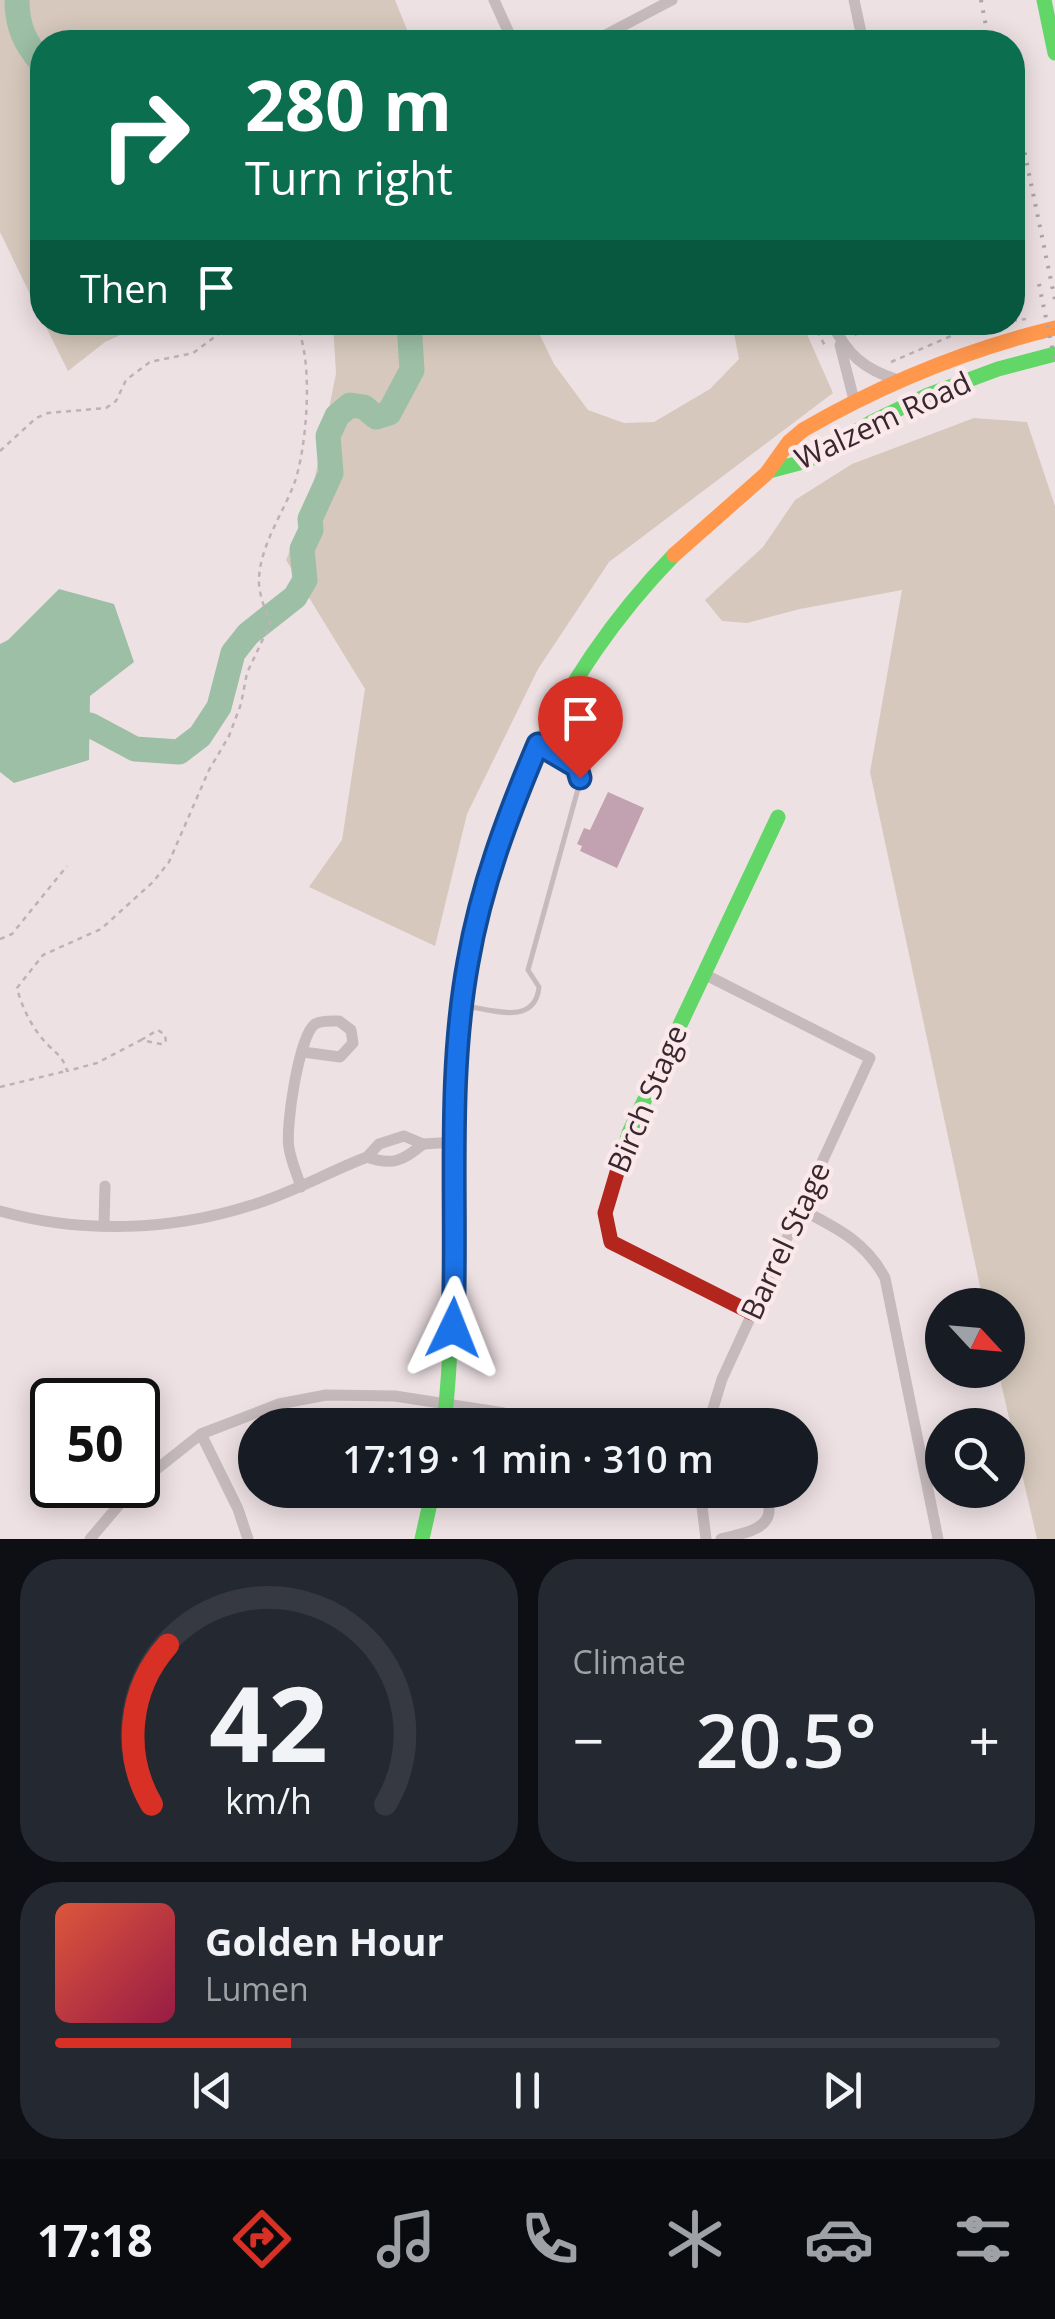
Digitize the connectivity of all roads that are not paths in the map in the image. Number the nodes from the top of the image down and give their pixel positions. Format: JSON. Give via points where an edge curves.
{"nodes":[{"id":1,"x":494,"y":0,"type":"edge"},
{"id":2,"x":672,"y":0,"type":"edge"},
{"id":3,"x":854,"y":0,"type":"edge"},
{"id":4,"x":1044,"y":0,"type":"edge"},
{"id":5,"x":507,"y":30,"type":"edge"},
{"id":6,"x":615,"y":30,"type":"edge"},
{"id":7,"x":860,"y":30,"type":"edge"},
{"id":8,"x":1055,"y":54,"type":"edge"},
{"id":9,"x":1055,"y":328,"type":"edge"},
{"id":10,"x":838,"y":336,"type":"joint"},
{"id":11,"x":1055,"y":354,"type":"edge"},
{"id":12,"x":898,"y":380,"type":"junction"},
{"id":13,"x":854,"y":400,"type":"junction"},
{"id":14,"x":770,"y":471,"type":"junction"},
{"id":15,"x":538,"y":744,"type":"junction"},
{"id":16,"x":778,"y":818,"type":"dead end"},
{"id":17,"x":704,"y":974,"type":"junction"},
{"id":18,"x":462,"y":1005,"type":"junction"},
{"id":19,"x":303,"y":1052,"type":"dead end"},
{"id":20,"x":456,"y":1142,"type":"junction"},
{"id":21,"x":423,"y":1144,"type":"junction"},
{"id":22,"x":367,"y":1157,"type":"junction"},
{"id":23,"x":106,"y":1186,"type":"dead end"},
{"id":24,"x":301,"y":1187,"type":"junction"},
{"id":25,"x":802,"y":1210,"type":"junction"},
{"id":26,"x":0,"y":1211,"type":"edge"},
{"id":27,"x":104,"y":1226,"type":"junction"},
{"id":28,"x":752,"y":1314,"type":"junction"},
{"id":29,"x":447,"y":1405,"type":"junction"},
{"id":30,"x":447,"y":1408,"type":"edge"},
{"id":31,"x":471,"y":1408,"type":"edge"},
{"id":32,"x":712,"y":1408,"type":"edge"},
{"id":33,"x":201,"y":1434,"type":"junction"},
{"id":34,"x":160,"y":1466,"type":"edge"},
{"id":35,"x":116,"y":1508,"type":"edge"},
{"id":36,"x":429,"y":1508,"type":"edge"},
{"id":37,"x":702,"y":1508,"type":"edge"},
{"id":38,"x":768,"y":1508,"type":"edge"},
{"id":39,"x":90,"y":1539,"type":"edge"},
{"id":40,"x":248,"y":1539,"type":"edge"},
{"id":41,"x":422,"y":1539,"type":"edge"},
{"id":42,"x":706,"y":1539,"type":"edge"},
{"id":43,"x":722,"y":1539,"type":"edge"},
{"id":44,"x":938,"y":1539,"type":"edge"}],
"edges":[{"from":1,"to":5,"type":"street"},
{"from":2,"to":6,"type":"street"},
{"from":3,"to":7,"type":"street"},
{"from":4,"to":8,"type":"main road"},
{"from":9,"to":12,"type":"main road","name":"Walzem Road"},
{"from":10,"to":12,"type":"street","via":[[867,368]]},
{"from":10,"to":13,"type":"street"},
{"from":11,"to":14,"type":"main road","name":"Walzem Road","via":[[958,382],[807,461]]},
{"from":12,"to":13,"type":"main road","name":"Walzem Road"},
{"from":13,"to":14,"type":"main road","name":"Walzem Road","via":[[792,439]]},
{"from":14,"to":15,"type":"main road","name":"Walzem Road","via":[[640,591]]},
{"from":15,"to":18,"type":"main road","name":"Walzem Road","via":[[484,887]]},
{"from":15,"to":18,"type":"lane","via":[[577,767],[580,778],[528,970],[540,987],[538,1000],[517,1014]]},
{"from":16,"to":17,"type":"main road","name":"Birch Stage"},
{"from":17,"to":25,"type":"street","name":"Barrel Stage","via":[[870,1058]]},
{"from":17,"to":28,"type":"main road","name":"Birch Stage","via":[[628,1133],[605,1213],[611,1242]]},
{"from":18,"to":20,"type":"main road","name":"Walzem Road"},
{"from":19,"to":24,"type":"street","via":[[288,1119],[288,1146]]},
{"from":20,"to":21,"type":"street"},
{"from":20,"to":29,"type":"main road","name":"Walzem Road"},
{"from":21,"to":22,"type":"street","via":[[384,1163]]},
{"from":21,"to":22,"type":"street","via":[[404,1136],[379,1144]]},
{"from":22,"to":24,"type":"street"},
{"from":23,"to":27,"type":"street"},
{"from":24,"to":27,"type":"street","via":[[172,1224]]},
{"from":25,"to":28,"type":"street","name":"Barrel Stage"},
{"from":25,"to":44,"type":"street","via":[[851,1236],[885,1278]]},
{"from":26,"to":27,"type":"street"},
{"from":28,"to":32,"type":"street","name":"Barrel Stage"},
{"from":29,"to":30,"type":"main road","name":"Walzem Road"},
{"from":29,"to":31,"type":"street"},
{"from":29,"to":33,"type":"street","via":[[326,1395],[279,1404]]},
{"from":33,"to":34,"type":"street"},
{"from":33,"to":40,"type":"street"},
{"from":35,"to":39,"type":"street"},
{"from":36,"to":41,"type":"main road"},
{"from":37,"to":42,"type":"street"},
{"from":38,"to":43,"type":"street","via":[[762,1526]]}]}
